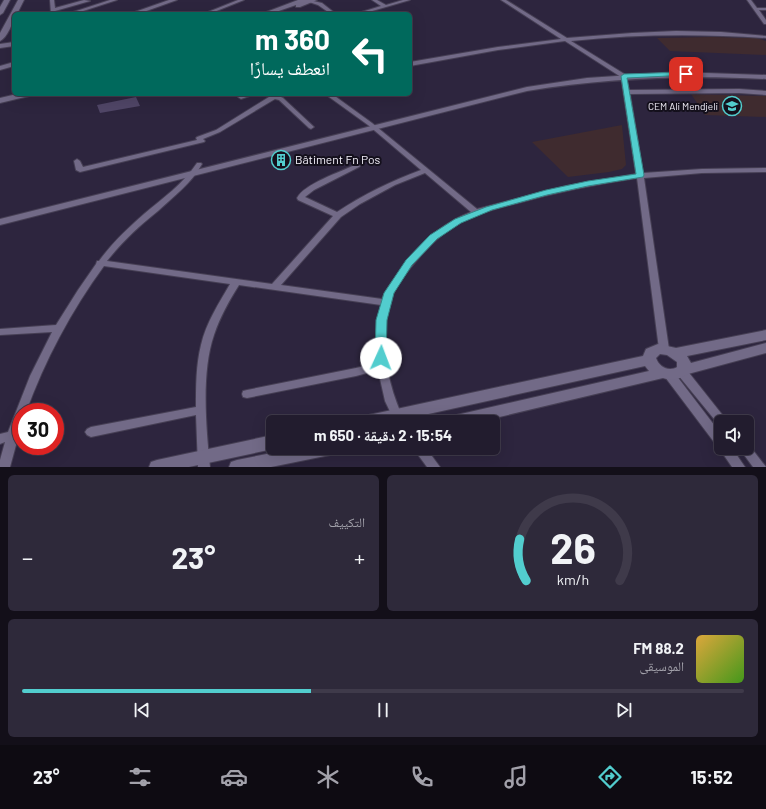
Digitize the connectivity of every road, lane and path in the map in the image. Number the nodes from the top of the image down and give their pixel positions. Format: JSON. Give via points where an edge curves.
{"nodes":[{"id":1,"x":7,"y":0,"type":"edge"},
{"id":2,"x":21,"y":0,"type":"edge"},
{"id":3,"x":52,"y":0,"type":"edge"},
{"id":4,"x":74,"y":0,"type":"edge"},
{"id":5,"x":86,"y":0,"type":"edge"},
{"id":6,"x":115,"y":0,"type":"edge"},
{"id":7,"x":174,"y":0,"type":"edge"},
{"id":8,"x":183,"y":0,"type":"edge"},
{"id":9,"x":242,"y":0,"type":"edge"},
{"id":10,"x":310,"y":0,"type":"edge"},
{"id":11,"x":374,"y":0,"type":"edge"},
{"id":12,"x":408,"y":0,"type":"edge"},
{"id":13,"x":503,"y":0,"type":"edge"},
{"id":14,"x":749,"y":0,"type":"edge"},
{"id":15,"x":385,"y":6,"type":"junction"},
{"id":16,"x":756,"y":9,"type":"junction"},
{"id":17,"x":52,"y":10,"type":"edge"},
{"id":18,"x":766,"y":10,"type":"edge"},
{"id":19,"x":15,"y":12,"type":"edge"},
{"id":20,"x":76,"y":12,"type":"edge"},
{"id":21,"x":138,"y":12,"type":"edge"},
{"id":22,"x":148,"y":12,"type":"edge"},
{"id":23,"x":210,"y":12,"type":"edge"},
{"id":24,"x":271,"y":12,"type":"edge"},
{"id":25,"x":279,"y":12,"type":"edge"},
{"id":26,"x":331,"y":12,"type":"edge"},
{"id":27,"x":364,"y":12,"type":"edge"},
{"id":28,"x":0,"y":13,"type":"edge"},
{"id":29,"x":12,"y":17,"type":"edge"},
{"id":30,"x":766,"y":23,"type":"edge"},
{"id":31,"x":766,"y":37,"type":"edge"},
{"id":32,"x":0,"y":39,"type":"edge"},
{"id":33,"x":566,"y":39,"type":"junction"},
{"id":34,"x":12,"y":43,"type":"edge"},
{"id":35,"x":0,"y":45,"type":"edge"},
{"id":36,"x":412,"y":64,"type":"edge"},
{"id":37,"x":12,"y":65,"type":"edge"},
{"id":38,"x":0,"y":68,"type":"edge"},
{"id":39,"x":766,"y":73,"type":"edge"},
{"id":40,"x":620,"y":74,"type":"junction"},
{"id":41,"x":766,"y":77,"type":"edge"},
{"id":42,"x":627,"y":92,"type":"junction"},
{"id":43,"x":766,"y":93,"type":"edge"},
{"id":44,"x":12,"y":94,"type":"edge"},
{"id":45,"x":19,"y":96,"type":"edge"},
{"id":46,"x":245,"y":96,"type":"edge"},
{"id":47,"x":275,"y":96,"type":"edge"},
{"id":48,"x":278,"y":96,"type":"edge"},
{"id":49,"x":331,"y":96,"type":"edge"},
{"id":50,"x":0,"y":97,"type":"edge"},
{"id":51,"x":241,"y":97,"type":"dead end"},
{"id":52,"x":0,"y":101,"type":"edge"},
{"id":53,"x":372,"y":126,"type":"junction"},
{"id":54,"x":311,"y":127,"type":"dead end"},
{"id":55,"x":77,"y":162,"type":"dead end"},
{"id":56,"x":357,"y":166,"type":"dead end"},
{"id":57,"x":196,"y":169,"type":"junction"},
{"id":58,"x":426,"y":170,"type":"junction"},
{"id":59,"x":766,"y":170,"type":"edge"},
{"id":60,"x":640,"y":175,"type":"junction"},
{"id":61,"x":478,"y":213,"type":"junction"},
{"id":62,"x":338,"y":215,"type":"junction"},
{"id":63,"x":0,"y":216,"type":"edge"},
{"id":64,"x":0,"y":222,"type":"edge"},
{"id":65,"x":100,"y":263,"type":"junction"},
{"id":66,"x":236,"y":282,"type":"junction"},
{"id":67,"x":274,"y":287,"type":"junction"},
{"id":68,"x":387,"y":303,"type":"junction"},
{"id":69,"x":59,"y":328,"type":"junction"},
{"id":70,"x":0,"y":332,"type":"edge"},
{"id":71,"x":766,"y":335,"type":"edge"},
{"id":72,"x":766,"y":348,"type":"edge"},
{"id":73,"x":670,"y":351,"type":"junction"},
{"id":74,"x":649,"y":360,"type":"junction"},
{"id":75,"x":382,"y":365,"type":"junction"},
{"id":76,"x":674,"y":372,"type":"junction"},
{"id":77,"x":248,"y":394,"type":"dead end"},
{"id":78,"x":200,"y":410,"type":"junction"},
{"id":79,"x":397,"y":415,"type":"edge"},
{"id":80,"x":411,"y":415,"type":"edge"},
{"id":81,"x":483,"y":415,"type":"edge"},
{"id":82,"x":716,"y":415,"type":"edge"},
{"id":83,"x":91,"y":432,"type":"dead end"},
{"id":84,"x":714,"y":432,"type":"edge"},
{"id":85,"x":11,"y":436,"type":"junction"},
{"id":86,"x":0,"y":439,"type":"edge"},
{"id":87,"x":266,"y":444,"type":"edge"},
{"id":88,"x":296,"y":455,"type":"edge"},
{"id":89,"x":425,"y":455,"type":"edge"},
{"id":90,"x":730,"y":455,"type":"edge"},
{"id":91,"x":751,"y":455,"type":"edge"},
{"id":92,"x":203,"y":462,"type":"edge"},
{"id":93,"x":4,"y":467,"type":"edge"},
{"id":94,"x":157,"y":467,"type":"edge"},
{"id":95,"x":238,"y":467,"type":"edge"},
{"id":96,"x":434,"y":467,"type":"edge"},
{"id":97,"x":739,"y":467,"type":"edge"},
{"id":98,"x":760,"y":467,"type":"edge"}],
"edges":[{"from":1,"to":28,"type":"main road"},
{"from":2,"to":19,"type":"main road"},
{"from":3,"to":17,"type":"street"},
{"from":4,"to":17,"type":"street"},
{"from":5,"to":17,"type":"street","via":[[88,1]]},
{"from":6,"to":20,"type":"street"},
{"from":7,"to":21,"type":"street"},
{"from":8,"to":22,"type":"street"},
{"from":9,"to":23,"type":"street"},
{"from":10,"to":24,"type":"main road"},
{"from":10,"to":25,"type":"main road"},
{"from":10,"to":26,"type":"street"},
{"from":11,"to":15,"type":"street"},
{"from":12,"to":15,"type":"street"},
{"from":13,"to":33,"type":"street"},
{"from":14,"to":16,"type":"street"},
{"from":15,"to":27,"type":"street"},
{"from":16,"to":18,"type":"street"},
{"from":16,"to":30,"type":"street"},
{"from":29,"to":32,"type":"main road"},
{"from":31,"to":33,"type":"street","via":[[743,34],[682,34]]},
{"from":33,"to":36,"type":"street","via":[[480,50]]},
{"from":33,"to":40,"type":"street"},
{"from":34,"to":35,"type":"street"},
{"from":37,"to":38,"type":"street"},
{"from":39,"to":40,"type":"main road","via":[[682,70]]},
{"from":40,"to":41,"type":"main road"},
{"from":40,"to":42,"type":"street"},
{"from":40,"to":53,"type":"main road","via":[[523,86]]},
{"from":42,"to":43,"type":"street"},
{"from":42,"to":60,"type":"street"},
{"from":44,"to":50,"type":"main road"},
{"from":45,"to":52,"type":"main road"},
{"from":46,"to":51,"type":"street"},
{"from":47,"to":55,"type":"street","via":[[218,131],[198,138],[202,141],[80,170]]},
{"from":48,"to":54,"type":"street"},
{"from":49,"to":53,"type":"street"},
{"from":53,"to":57,"type":"main road"},
{"from":53,"to":58,"type":"street"},
{"from":56,"to":62,"type":"street","via":[[311,188],[301,196]]},
{"from":57,"to":63,"type":"main road"},
{"from":57,"to":64,"type":"main road"},
{"from":57,"to":65,"type":"street"},
{"from":58,"to":61,"type":"street"},
{"from":58,"to":62,"type":"street","via":[[392,183]]},
{"from":59,"to":60,"type":"street","via":[[715,170]]},
{"from":60,"to":61,"type":"street","via":[[546,193]]},
{"from":60,"to":73,"type":"street"},
{"from":61,"to":68,"type":"street","via":[[458,221],[434,237],[409,263],[389,293]]},
{"from":62,"to":67,"type":"street"},
{"from":65,"to":66,"type":"street"},
{"from":65,"to":69,"type":"street"},
{"from":66,"to":67,"type":"street"},
{"from":66,"to":78,"type":"street","via":[[212,326],[204,353]]},
{"from":67,"to":68,"type":"street"},
{"from":68,"to":75,"type":"street","via":[[382,320]]},
{"from":69,"to":70,"type":"street"},
{"from":69,"to":85,"type":"street","via":[[32,382]]},
{"from":71,"to":73,"type":"main road"},
{"from":72,"to":76,"type":"main road"},
{"from":73,"to":74,"type":"main road","via":[[658,349],[650,353]]},
{"from":73,"to":76,"type":"main road","via":[[683,360],[685,367]]},
{"from":74,"to":76,"type":"main road","via":[[654,367]]},
{"from":74,"to":80,"type":"main road"},
{"from":75,"to":77,"type":"street"},
{"from":75,"to":79,"type":"street","via":[[388,395]]},
{"from":76,"to":81,"type":"main road"},
{"from":76,"to":82,"type":"street"},
{"from":76,"to":84,"type":"street"},
{"from":78,"to":83,"type":"street"},
{"from":78,"to":92,"type":"street"},
{"from":85,"to":86,"type":"street"},
{"from":85,"to":93,"type":"street"},
{"from":87,"to":92,"type":"main road"},
{"from":88,"to":95,"type":"main road"},
{"from":89,"to":96,"type":"street"},
{"from":90,"to":97,"type":"street"},
{"from":91,"to":98,"type":"street"},
{"from":92,"to":94,"type":"main road"}]}
